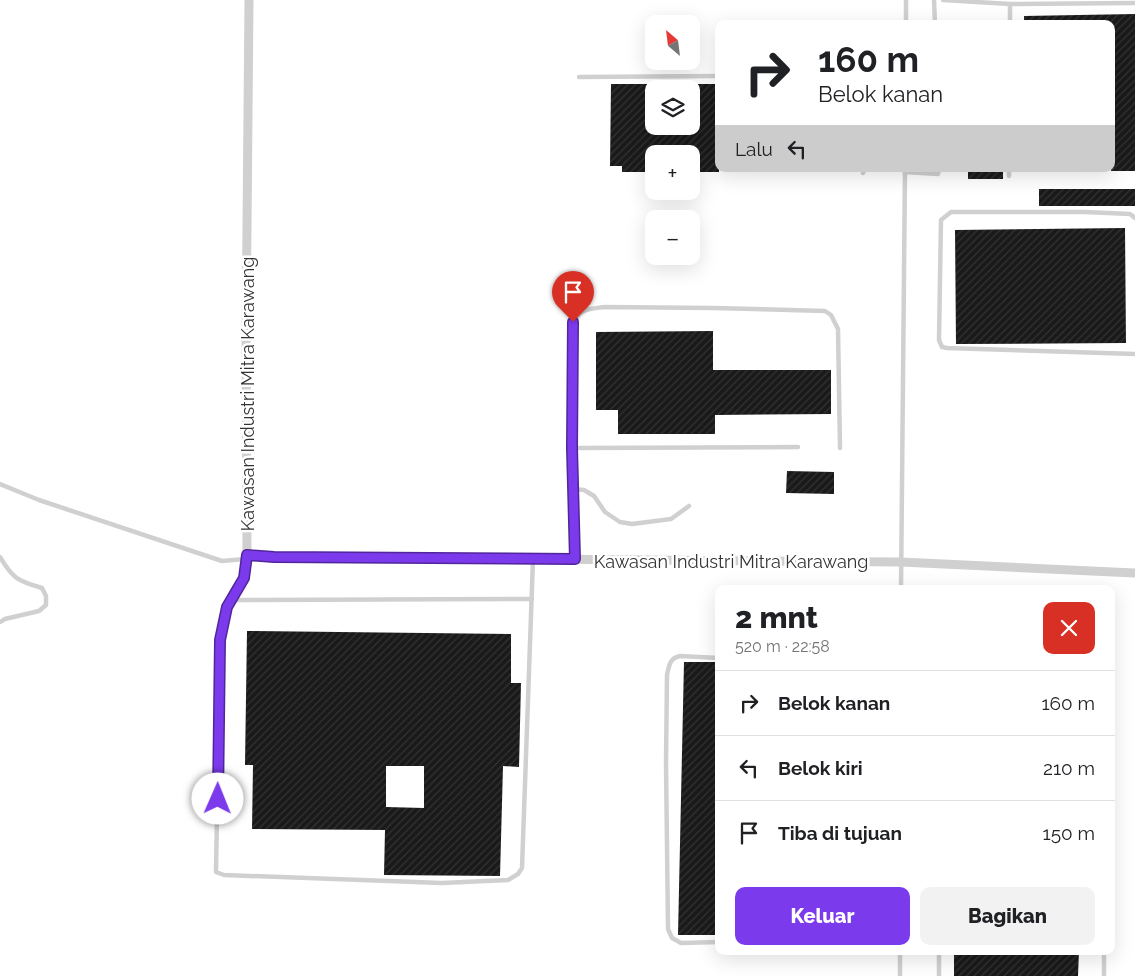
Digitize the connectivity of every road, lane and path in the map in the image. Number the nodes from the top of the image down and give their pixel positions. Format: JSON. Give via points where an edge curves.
{"nodes":[{"id":1,"x":249,"y":0,"type":"edge"},
{"id":2,"x":906,"y":0,"type":"edge"},
{"id":3,"x":934,"y":0,"type":"edge"},
{"id":4,"x":943,"y":0,"type":"edge"},
{"id":5,"x":1135,"y":3,"type":"edge"},
{"id":6,"x":1010,"y":4,"type":"junction"},
{"id":7,"x":906,"y":20,"type":"edge"},
{"id":8,"x":935,"y":20,"type":"edge"},
{"id":9,"x":1010,"y":20,"type":"edge"},
{"id":10,"x":715,"y":76,"type":"edge"},
{"id":11,"x":579,"y":77,"type":"dead end"},
{"id":12,"x":905,"y":172,"type":"edge"},
{"id":13,"x":922,"y":172,"type":"edge"},
{"id":14,"x":938,"y":172,"type":"edge"},
{"id":15,"x":1009,"y":172,"type":"edge"},
{"id":16,"x":1009,"y":176,"type":"dead end"},
{"id":17,"x":1135,"y":218,"type":"edge"},
{"id":18,"x":1135,"y":354,"type":"edge"},
{"id":19,"x":798,"y":447,"type":"dead end"},
{"id":20,"x":572,"y":448,"type":"junction"},
{"id":21,"x":840,"y":448,"type":"dead end"},
{"id":22,"x":0,"y":484,"type":"edge"},
{"id":23,"x":573,"y":489,"type":"junction"},
{"id":24,"x":689,"y":506,"type":"dead end"},
{"id":25,"x":0,"y":557,"type":"edge"},
{"id":26,"x":246,"y":557,"type":"junction"},
{"id":27,"x":533,"y":559,"type":"junction"},
{"id":28,"x":575,"y":559,"type":"junction"},
{"id":29,"x":901,"y":562,"type":"junction"},
{"id":30,"x":1135,"y":573,"type":"edge"},
{"id":31,"x":901,"y":585,"type":"edge"},
{"id":32,"x":532,"y":599,"type":"junction"},
{"id":33,"x":231,"y":600,"type":"junction"},
{"id":34,"x":0,"y":622,"type":"edge"},
{"id":35,"x":715,"y":658,"type":"edge"},
{"id":36,"x":715,"y":942,"type":"edge"},
{"id":37,"x":900,"y":955,"type":"edge"},
{"id":38,"x":939,"y":955,"type":"edge"},
{"id":39,"x":1104,"y":955,"type":"edge"},
{"id":40,"x":900,"y":976,"type":"edge"},
{"id":41,"x":939,"y":976,"type":"edge"},
{"id":42,"x":1104,"y":976,"type":"edge"}],
"edges":[{"from":1,"to":26,"type":"street","name":"Kawasan Industri Mitra Karawang"},
{"from":2,"to":7,"type":"lane"},
{"from":3,"to":8,"type":"lane"},
{"from":4,"to":6,"type":"lane"},
{"from":5,"to":6,"type":"lane"},
{"from":6,"to":9,"type":"lane"},
{"from":10,"to":11,"type":"lane"},
{"from":12,"to":29,"type":"lane"},
{"from":13,"to":14,"type":"lane"},
{"from":15,"to":16,"type":"lane"},
{"from":17,"to":18,"type":"lane","via":[[1130,214],[1085,212],[951,212],[941,220],[940,228],[938,340],[946,348]]},
{"from":19,"to":20,"type":"lane"},
{"from":20,"to":21,"type":"lane","via":[[573,322],[580,312],[605,307],[819,310],[831,314],[838,329]]},
{"from":20,"to":23,"type":"lane"},
{"from":22,"to":26,"type":"lane","via":[[222,561]]},
{"from":23,"to":24,"type":"lane","via":[[584,490],[594,496],[605,512],[620,522],[632,524],[671,519]]},
{"from":23,"to":28,"type":"lane"},
{"from":25,"to":34,"type":"lane","via":[[10,574],[23,583],[42,588],[46,596],[46,605],[39,611]]},
{"from":26,"to":27,"type":"street","name":"Kawasan Industri Mitra Karawang"},
{"from":26,"to":33,"type":"lane","via":[[244,578]]},
{"from":27,"to":28,"type":"street","name":"Kawasan Industri Mitra Karawang"},
{"from":27,"to":32,"type":"lane"},
{"from":28,"to":29,"type":"street","name":"Kawasan Industri Mitra Karawang"},
{"from":29,"to":30,"type":"street","name":"Kawasan Industri Mitra Karawang"},
{"from":29,"to":31,"type":"lane"},
{"from":32,"to":33,"type":"lane"},
{"from":32,"to":33,"type":"lane","via":[[522,868],[508,880],[442,883],[224,875],[216,872],[220,640]]},
{"from":35,"to":36,"type":"lane","via":[[680,656],[670,661],[666,763],[668,929],[672,938],[681,943]]},
{"from":37,"to":40,"type":"lane"},
{"from":38,"to":41,"type":"lane"},
{"from":39,"to":42,"type":"lane"}]}
